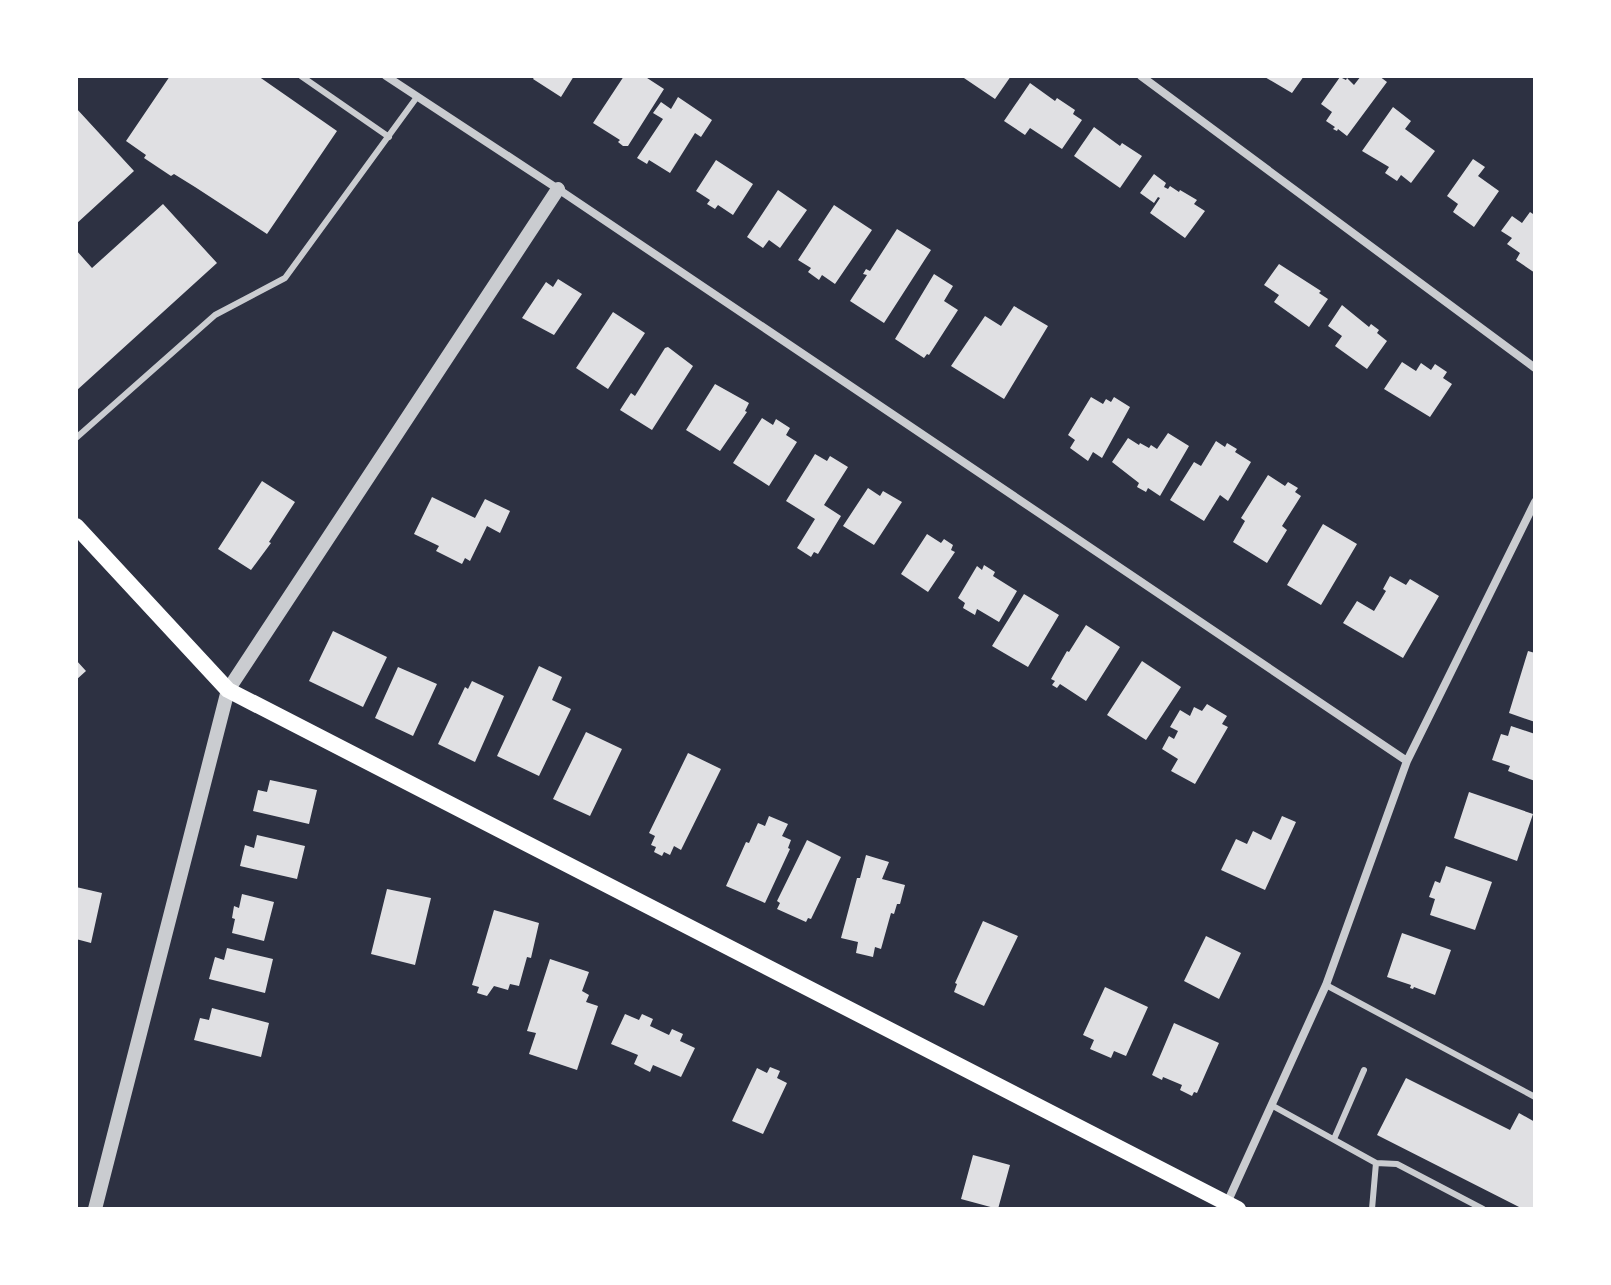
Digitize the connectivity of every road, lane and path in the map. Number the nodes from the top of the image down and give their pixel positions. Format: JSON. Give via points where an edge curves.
{"nodes":[{"id":1,"x":301,"y":76,"type":"edge"},
{"id":2,"x":386,"y":76,"type":"edge"},
{"id":3,"x":1141,"y":76,"type":"edge"},
{"id":4,"x":417,"y":97,"type":"junction"},
{"id":5,"x":389,"y":137,"type":"junction"},
{"id":6,"x":558,"y":189,"type":"junction"},
{"id":7,"x":1535,"y":368,"type":"edge"},
{"id":8,"x":76,"y":438,"type":"edge"},
{"id":9,"x":1535,"y":502,"type":"edge"},
{"id":10,"x":76,"y":526,"type":"edge"},
{"id":11,"x":228,"y":690,"type":"junction"},
{"id":12,"x":1407,"y":761,"type":"junction"},
{"id":13,"x":1326,"y":985,"type":"junction"},
{"id":14,"x":1364,"y":1070,"type":"dead end"},
{"id":15,"x":1535,"y":1097,"type":"edge"},
{"id":16,"x":1271,"y":1105,"type":"junction"},
{"id":17,"x":1334,"y":1139,"type":"junction"},
{"id":18,"x":1376,"y":1163,"type":"junction"},
{"id":19,"x":1232,"y":1206,"type":"edge"},
{"id":20,"x":95,"y":1209,"type":"edge"},
{"id":21,"x":1372,"y":1209,"type":"edge"},
{"id":22,"x":1483,"y":1209,"type":"edge"}],
"edges":[{"from":1,"to":5,"type":"lane"},
{"from":2,"to":4,"type":"street"},
{"from":3,"to":7,"type":"street"},
{"from":4,"to":5,"type":"lane"},
{"from":4,"to":6,"type":"street"},
{"from":5,"to":8,"type":"lane","via":[[285,278],[215,315]]},
{"from":6,"to":11,"type":"street"},
{"from":6,"to":12,"type":"street"},
{"from":9,"to":12,"type":"street"},
{"from":10,"to":11,"type":"main road"},
{"from":11,"to":19,"type":"main road"},
{"from":11,"to":20,"type":"street"},
{"from":12,"to":13,"type":"street"},
{"from":13,"to":15,"type":"lane"},
{"from":13,"to":16,"type":"street"},
{"from":14,"to":17,"type":"lane"},
{"from":16,"to":17,"type":"lane"},
{"from":16,"to":19,"type":"street"},
{"from":17,"to":18,"type":"lane"},
{"from":18,"to":21,"type":"lane"},
{"from":18,"to":22,"type":"lane","via":[[1397,1164]]}]}
